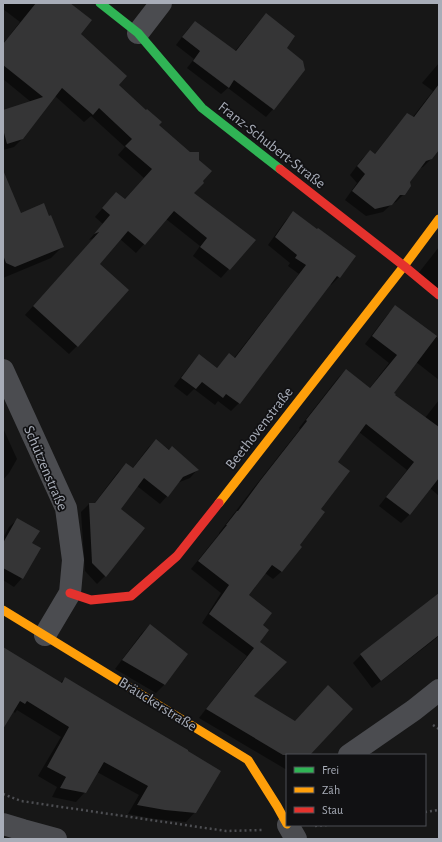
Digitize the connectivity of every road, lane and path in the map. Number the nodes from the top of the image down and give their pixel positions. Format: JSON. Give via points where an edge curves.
{"nodes":[{"id":1,"x":100,"y":3,"type":"edge"},
{"id":2,"x":161,"y":3,"type":"edge"},
{"id":3,"x":138,"y":33,"type":"junction"},
{"id":4,"x":439,"y":219,"type":"edge"},
{"id":5,"x":404,"y":266,"type":"junction"},
{"id":6,"x":439,"y":295,"type":"edge"},
{"id":7,"x":3,"y":370,"type":"edge"},
{"id":8,"x":70,"y":593,"type":"junction"},
{"id":9,"x":3,"y":610,"type":"edge"},
{"id":10,"x":45,"y":634,"type":"junction"},
{"id":11,"x":439,"y":690,"type":"edge"},
{"id":12,"x":351,"y":754,"type":"edge"},
{"id":13,"x":3,"y":794,"type":"edge"},
{"id":14,"x":439,"y":810,"type":"edge"},
{"id":15,"x":426,"y":812,"type":"edge"},
{"id":16,"x":286,"y":818,"type":"edge"},
{"id":17,"x":286,"y":820,"type":"edge"},
{"id":18,"x":3,"y":824,"type":"edge"},
{"id":19,"x":56,"y":839,"type":"edge"}],
"edges":[{"from":1,"to":3,"type":"street","name":"Franz-Schubert-Straße"},
{"from":2,"to":3,"type":"street"},
{"from":3,"to":5,"type":"street","name":"Franz-Schubert-Straße","via":[[202,108]]},
{"from":4,"to":5,"type":"street","name":"Beethovenstraße"},
{"from":5,"to":6,"type":"street","name":"Franz-Schubert-Straße"},
{"from":5,"to":8,"type":"street","name":"Beethovenstraße","via":[[177,556],[131,596],[92,600]]},
{"from":7,"to":8,"type":"street","name":"Schützenstraße","via":[[66,508],[73,560]]},
{"from":8,"to":10,"type":"street","name":"Schützenstraße"},
{"from":9,"to":10,"type":"street","name":"Bräuckerstraße"},
{"from":10,"to":16,"type":"street","name":"Bräuckerstraße","via":[[248,760]]},
{"from":11,"to":12,"type":"street"},
{"from":13,"to":17,"type":"path","via":[[21,801],[226,830]]},
{"from":14,"to":15,"type":"path"},
{"from":18,"to":19,"type":"street"}]}
